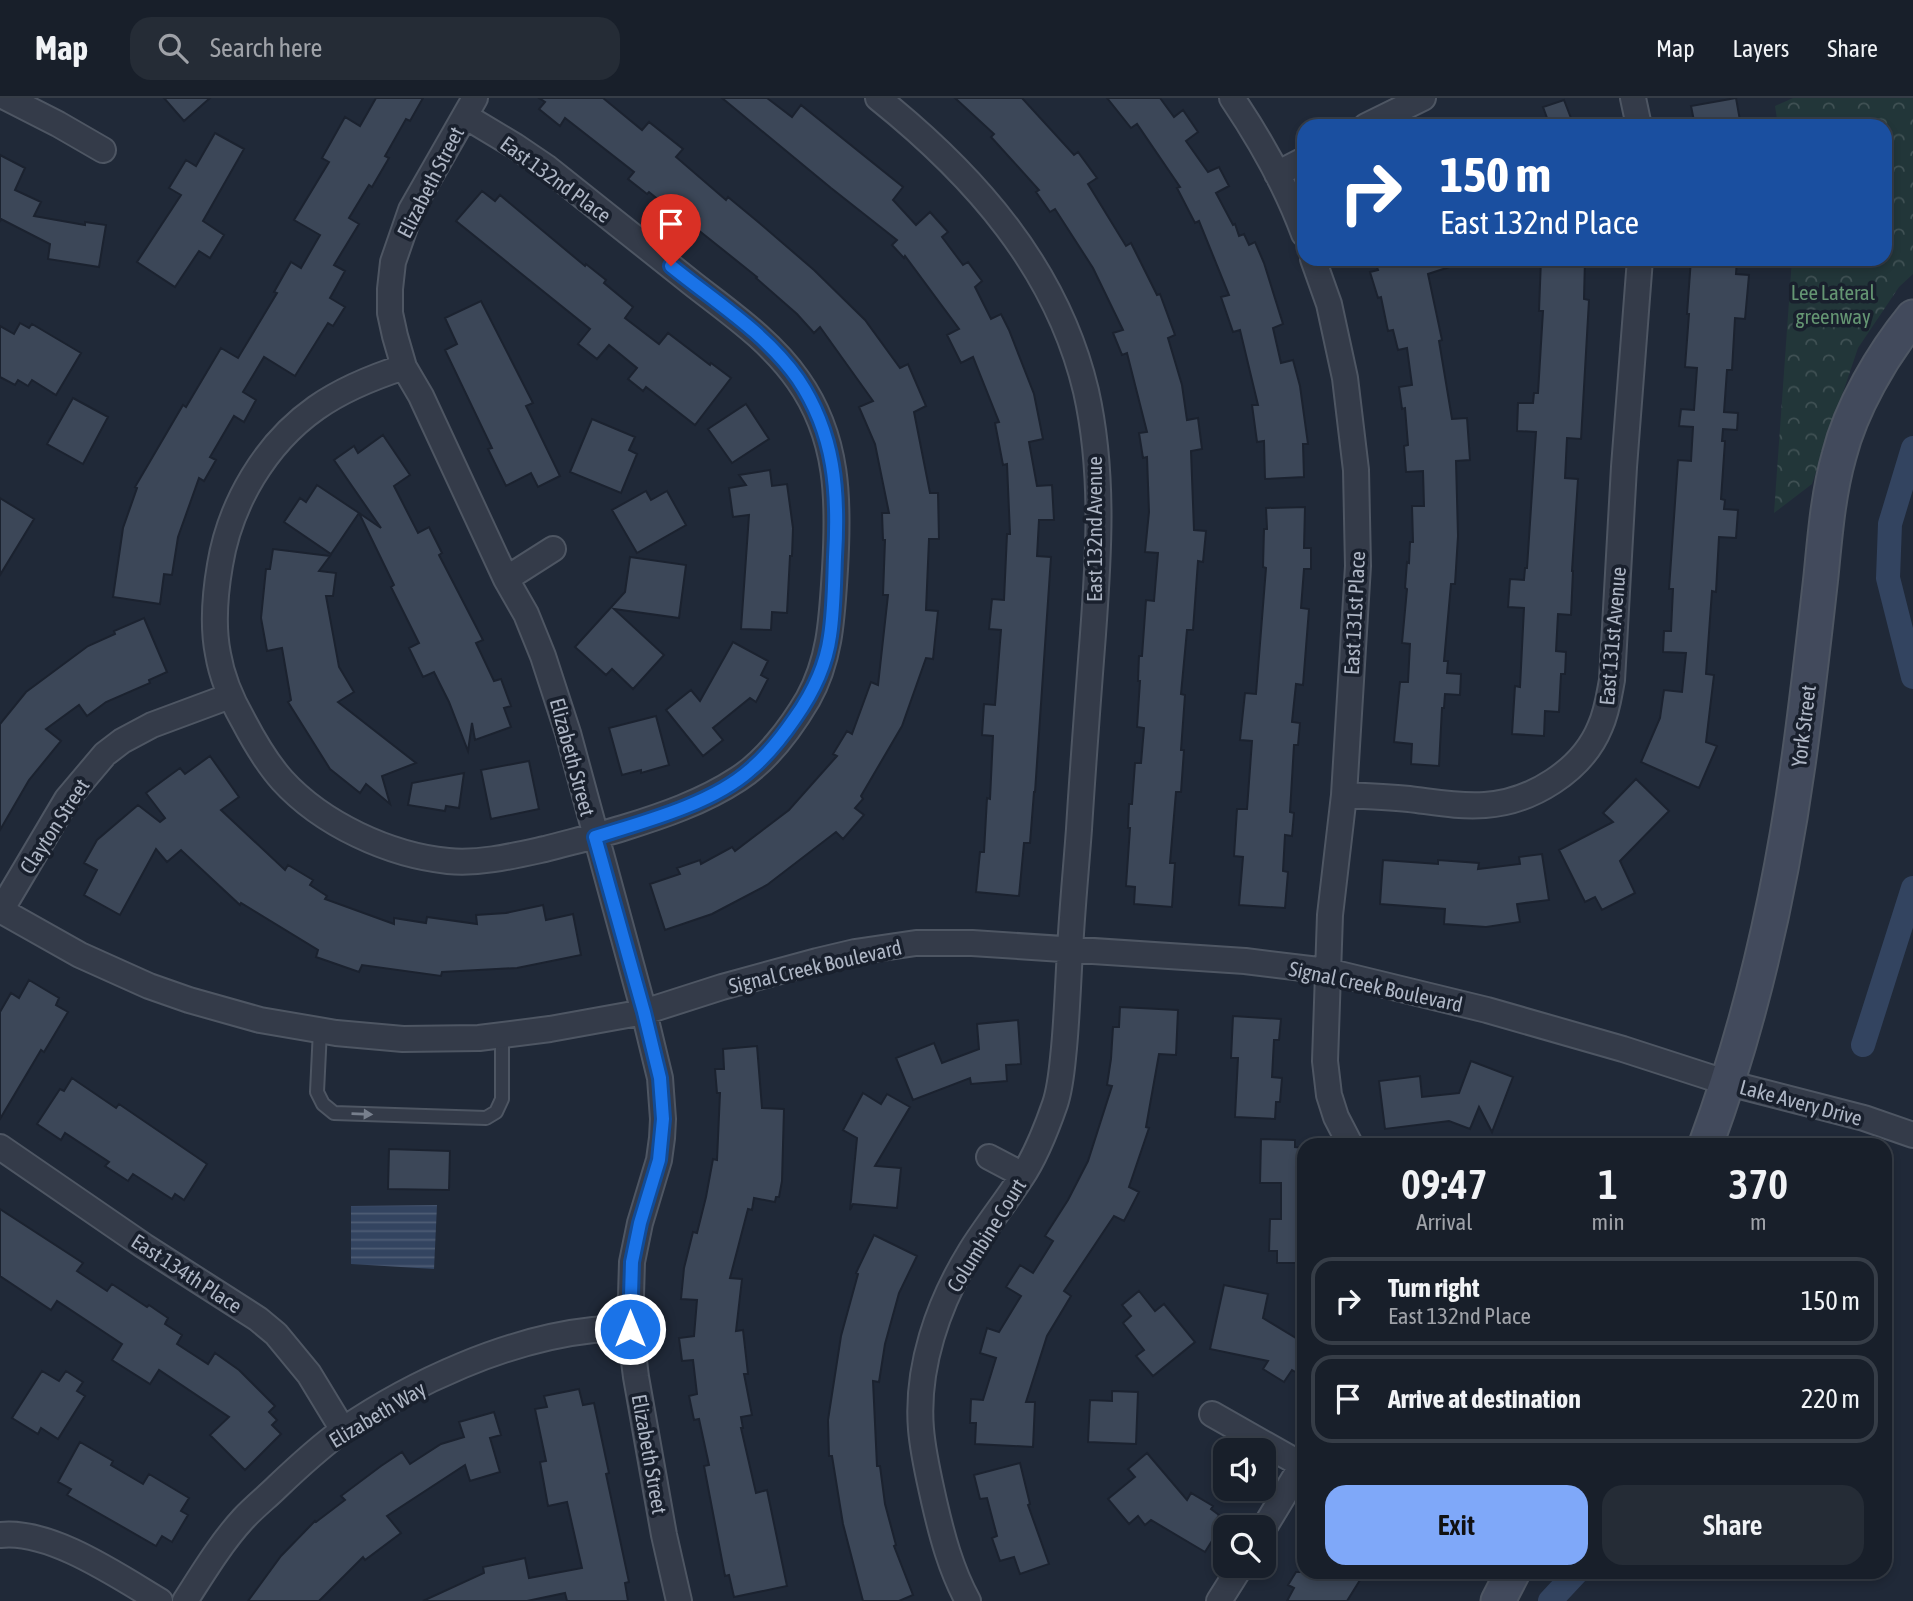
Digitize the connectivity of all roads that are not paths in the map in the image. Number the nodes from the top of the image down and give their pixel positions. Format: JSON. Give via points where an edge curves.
{"nodes":[{"id":1,"x":7,"y":98,"type":"edge"},
{"id":2,"x":878,"y":98,"type":"edge"},
{"id":3,"x":1232,"y":98,"type":"edge"},
{"id":4,"x":1423,"y":98,"type":"edge"},
{"id":5,"x":1633,"y":98,"type":"edge"},
{"id":6,"x":470,"y":107,"type":"edge"},
{"id":7,"x":1380,"y":119,"type":"edge"},
{"id":8,"x":1638,"y":119,"type":"edge"},
{"id":9,"x":103,"y":150,"type":"dead end"},
{"id":10,"x":1297,"y":164,"type":"edge"},
{"id":11,"x":1277,"y":174,"type":"junction"},
{"id":12,"x":1297,"y":215,"type":"edge"},
{"id":13,"x":1316,"y":266,"type":"edge"},
{"id":14,"x":1639,"y":266,"type":"edge"},
{"id":15,"x":1913,"y":317,"type":"edge"},
{"id":16,"x":404,"y":367,"type":"junction"},
{"id":17,"x":553,"y":549,"type":"dead end"},
{"id":18,"x":506,"y":579,"type":"junction"},
{"id":19,"x":230,"y":696,"type":"junction"},
{"id":20,"x":1345,"y":795,"type":"junction"},
{"id":21,"x":595,"y":837,"type":"junction"},
{"id":22,"x":0,"y":911,"type":"edge"},
{"id":23,"x":1070,"y":949,"type":"junction"},
{"id":24,"x":1326,"y":971,"type":"junction"},
{"id":25,"x":644,"y":1012,"type":"junction"},
{"id":26,"x":320,"y":1030,"type":"junction"},
{"id":27,"x":502,"y":1035,"type":"junction"},
{"id":28,"x":1728,"y":1083,"type":"junction"},
{"id":29,"x":1913,"y":1135,"type":"edge"},
{"id":30,"x":1347,"y":1138,"type":"edge"},
{"id":31,"x":1708,"y":1138,"type":"edge"},
{"id":32,"x":0,"y":1147,"type":"edge"},
{"id":33,"x":989,"y":1157,"type":"dead end"},
{"id":34,"x":1023,"y":1175,"type":"junction"},
{"id":35,"x":630,"y":1329,"type":"junction"},
{"id":36,"x":1212,"y":1414,"type":"dead end"},
{"id":37,"x":343,"y":1430,"type":"junction"},
{"id":38,"x":1297,"y":1461,"type":"edge"},
{"id":39,"x":1297,"y":1474,"type":"edge"},
{"id":40,"x":1272,"y":1515,"type":"edge"},
{"id":41,"x":0,"y":1535,"type":"edge"},
{"id":42,"x":1233,"y":1578,"type":"edge"},
{"id":43,"x":1509,"y":1579,"type":"edge"},
{"id":44,"x":160,"y":1601,"type":"edge"},
{"id":45,"x":185,"y":1601,"type":"edge"},
{"id":46,"x":678,"y":1601,"type":"edge"},
{"id":47,"x":968,"y":1601,"type":"edge"},
{"id":48,"x":1219,"y":1601,"type":"edge"},
{"id":49,"x":1498,"y":1601,"type":"edge"}],
"edges":[{"from":1,"to":9,"type":"street"},
{"from":2,"to":23,"type":"street","name":"East 132nd Avenue","via":[[956,166],[1009,228],[1048,290],[1086,390],[1099,489],[1098,541]]},
{"from":3,"to":11,"type":"street"},
{"from":4,"to":7,"type":"street"},
{"from":5,"to":8,"type":"street"},
{"from":6,"to":16,"type":"street","name":"Elizabeth Street","via":[[411,210],[393,262],[390,313]]},
{"from":6,"to":21,"type":"street","name":"East 132nd Place","via":[[755,333],[796,376],[810,398],[834,471],[837,504],[830,637],[807,701],[778,742],[738,780],[702,799]]},
{"from":10,"to":11,"type":"street"},
{"from":11,"to":12,"type":"street"},
{"from":13,"to":20,"type":"street","name":"East 131st Place","via":[[1329,303],[1345,378],[1356,470],[1358,566]]},
{"from":14,"to":20,"type":"street","name":"East 131st Avenue","via":[[1612,680],[1600,729],[1572,767],[1531,794],[1505,803],[1464,806]]},
{"from":15,"to":28,"type":"street","name":"York Street","via":[[1894,340],[1863,397],[1839,454],[1775,907]]},
{"from":16,"to":18,"type":"street","name":"Elizabeth Street"},
{"from":16,"to":19,"type":"street","name":"East 132nd Place","via":[[345,390],[291,429],[266,458],[232,516],[215,591],[217,649]]},
{"from":17,"to":18,"type":"street"},
{"from":18,"to":21,"type":"street","name":"Elizabeth Street","via":[[526,614],[555,691]]},
{"from":19,"to":21,"type":"street","name":"East 132nd Place","via":[[257,746],[294,792],[323,815],[394,850],[446,861],[481,861]]},
{"from":19,"to":22,"type":"street","name":"Clayton Street","via":[[152,725],[105,754],[67,799]]},
{"from":20,"to":24,"type":"street","name":"East 131st Place"},
{"from":21,"to":25,"type":"street","name":"Elizabeth Street"},
{"from":22,"to":26,"type":"street","name":"Signal Creek Boulevard","via":[[80,956],[149,986],[260,1020]]},
{"from":23,"to":24,"type":"street","name":"Signal Creek Boulevard"},
{"from":23,"to":25,"type":"street","name":"Signal Creek Boulevard","via":[[951,942],[855,952]]},
{"from":23,"to":34,"type":"street","name":"Columbine Court","via":[[1061,1077],[1038,1148]]},
{"from":24,"to":28,"type":"street","name":"Signal Creek Boulevard","via":[[1487,1010]]},
{"from":24,"to":30,"type":"street","name":"East 131st Place","via":[[1329,1095]]},
{"from":25,"to":27,"type":"street","name":"Signal Creek Boulevard"},
{"from":25,"to":35,"type":"street","name":"Elizabeth Street","via":[[660,1078],[663,1119],[659,1160],[632,1262]]},
{"from":26,"to":27,"type":"street","name":"Signal Creek Boulevard","via":[[403,1039]]},
{"from":26,"to":27,"type":"lane","one_way":true,"via":[[317,1092],[334,1113],[486,1118],[496,1112],[502,1099]]},
{"from":28,"to":29,"type":"street","name":"Lake Avery Drive"},
{"from":28,"to":31,"type":"street","name":"York Street"},
{"from":32,"to":37,"type":"street","name":"East 134th Place","via":[[258,1319],[309,1374]]},
{"from":33,"to":34,"type":"street"},
{"from":34,"to":47,"type":"street","name":"Columbine Court","via":[[969,1253],[939,1313],[921,1401],[925,1462],[940,1527]]},
{"from":35,"to":37,"type":"street","name":"Elizabeth Way","via":[[592,1330],[508,1349],[448,1372]]},
{"from":35,"to":46,"type":"street","name":"Elizabeth Street"},
{"from":36,"to":38,"type":"street"},
{"from":37,"to":45,"type":"street","name":"Elizabeth Way","via":[[242,1520]]},
{"from":39,"to":40,"type":"street"},
{"from":41,"to":44,"type":"street","via":[[48,1542],[88,1558]]},
{"from":42,"to":48,"type":"street"},
{"from":43,"to":49,"type":"street"}]}
